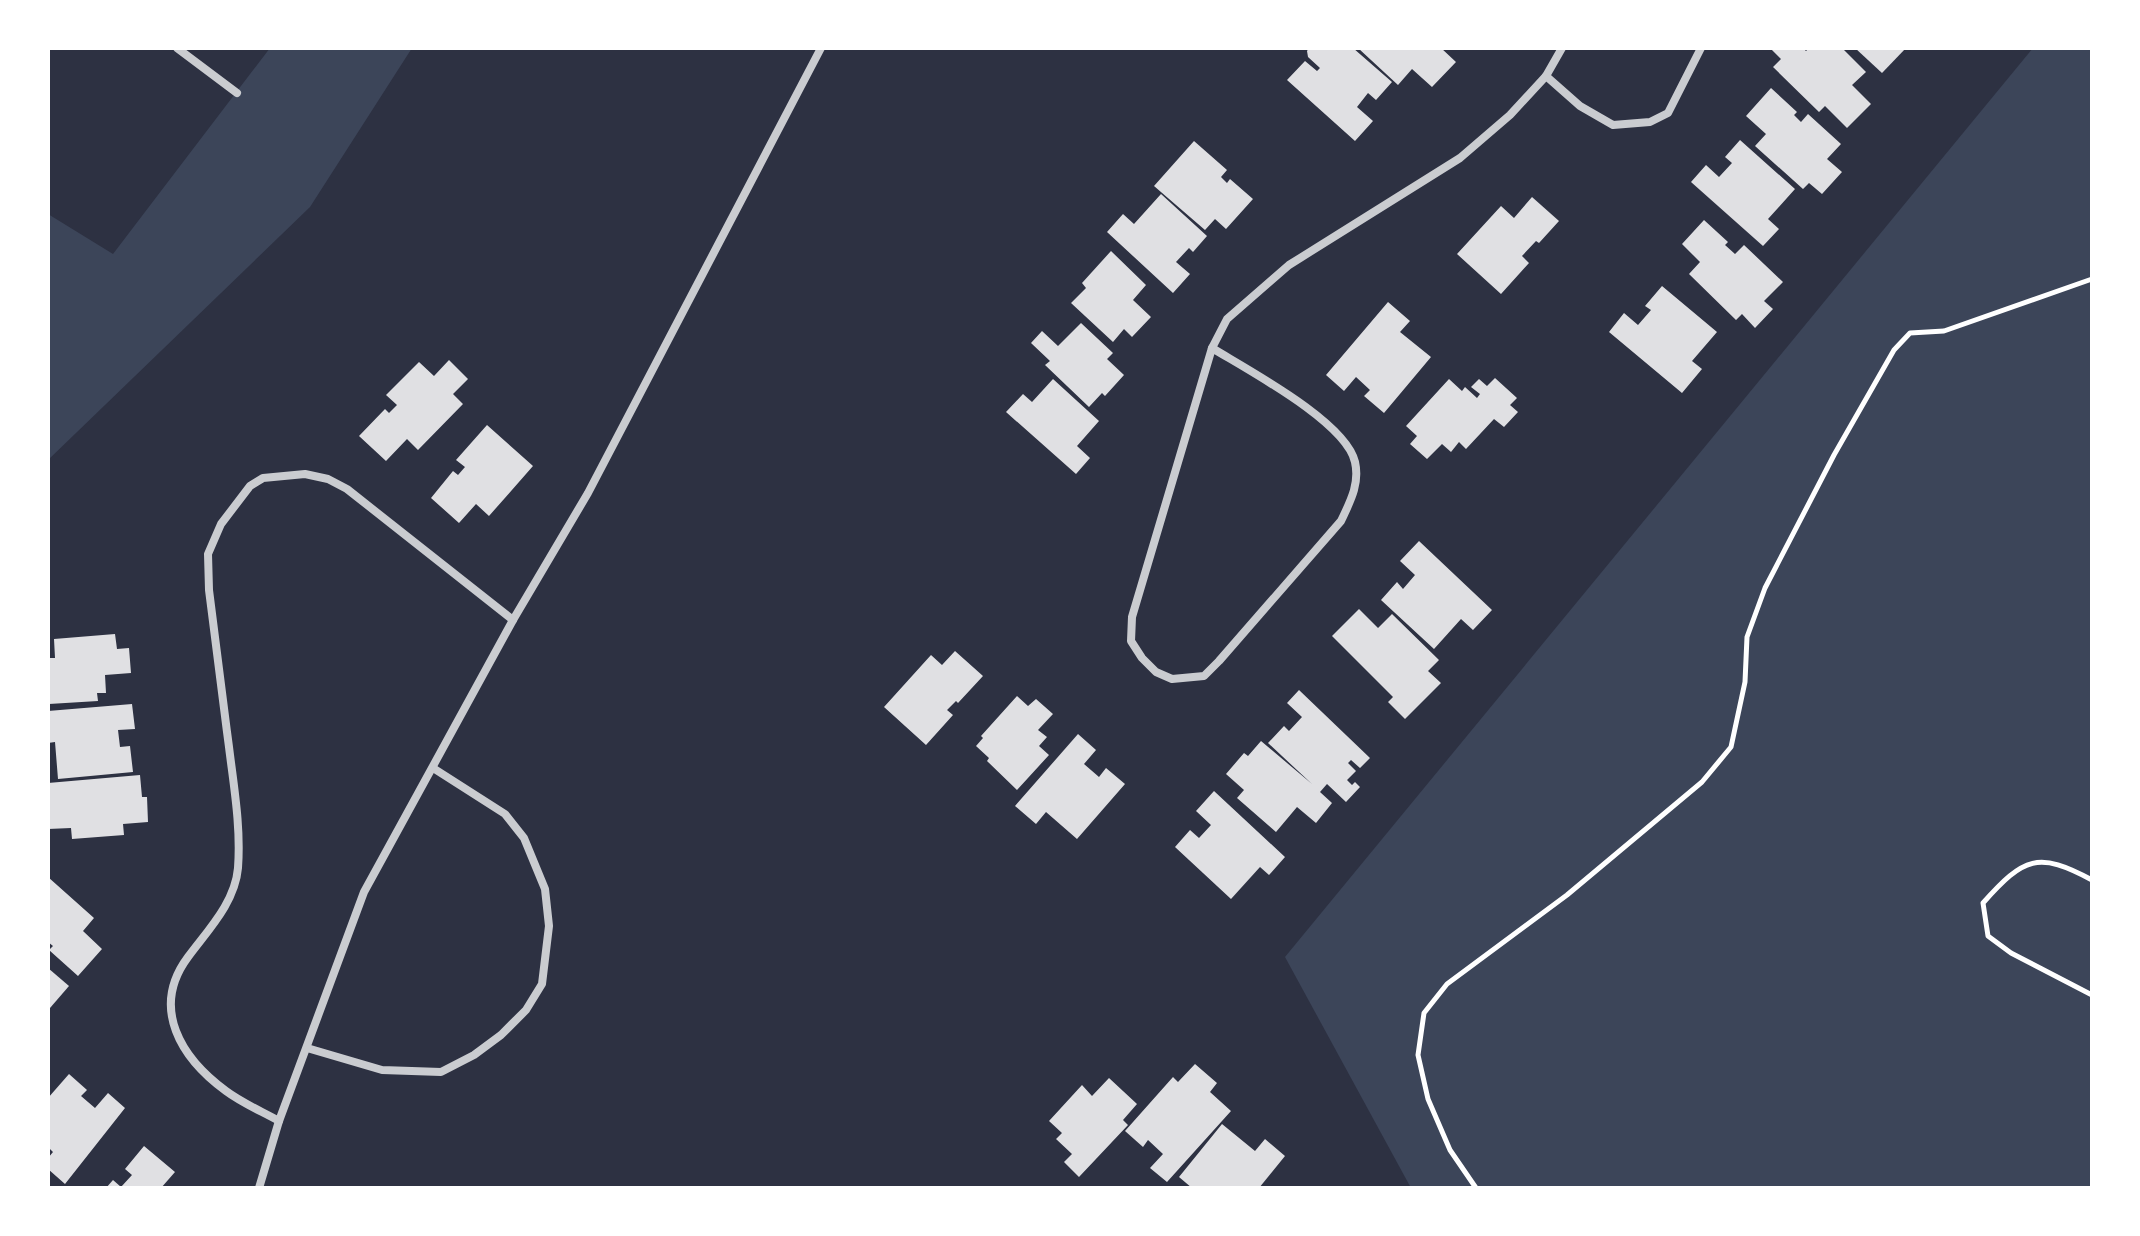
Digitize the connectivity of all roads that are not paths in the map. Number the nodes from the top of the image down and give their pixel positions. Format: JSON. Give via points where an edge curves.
{"nodes":[{"id":1,"x":177,"y":48,"type":"edge"},
{"id":2,"x":821,"y":48,"type":"edge"},
{"id":3,"x":1562,"y":48,"type":"edge"},
{"id":4,"x":1701,"y":48,"type":"edge"},
{"id":5,"x":1546,"y":76,"type":"junction"},
{"id":6,"x":237,"y":93,"type":"dead end"},
{"id":7,"x":1212,"y":348,"type":"junction"},
{"id":8,"x":513,"y":620,"type":"junction"},
{"id":9,"x":433,"y":768,"type":"junction"},
{"id":10,"x":307,"y":1048,"type":"junction"},
{"id":11,"x":279,"y":1121,"type":"junction"},
{"id":12,"x":259,"y":1188,"type":"edge"}],
"edges":[{"from":1,"to":6,"type":"street"},
{"from":2,"to":8,"type":"street","via":[[588,493]]},
{"from":3,"to":5,"type":"street"},
{"from":4,"to":5,"type":"street","via":[[1668,113],[1650,122],[1613,125],[1580,106]]},
{"from":5,"to":7,"type":"street","via":[[1460,158],[1289,265],[1227,319]]},
{"from":7,"to":7,"type":"street","via":[[1132,617],[1131,641],[1156,672],[1172,679],[1204,676],[1219,661],[1341,521],[1356,478],[1349,449],[1321,417]]},
{"from":8,"to":9,"type":"street"},
{"from":8,"to":11,"type":"street","via":[[328,479],[305,474],[263,478],[239,497],[221,524],[208,554],[209,590],[239,830],[238,873],[227,902],[175,979],[169,999],[172,1022],[200,1070]]},
{"from":9,"to":10,"type":"street","via":[[364,892]]},
{"from":9,"to":10,"type":"street","via":[[505,814],[524,838],[545,889],[549,926],[542,984],[501,1035],[441,1072],[382,1070]]},
{"from":10,"to":11,"type":"street"},
{"from":11,"to":12,"type":"street"}]}
